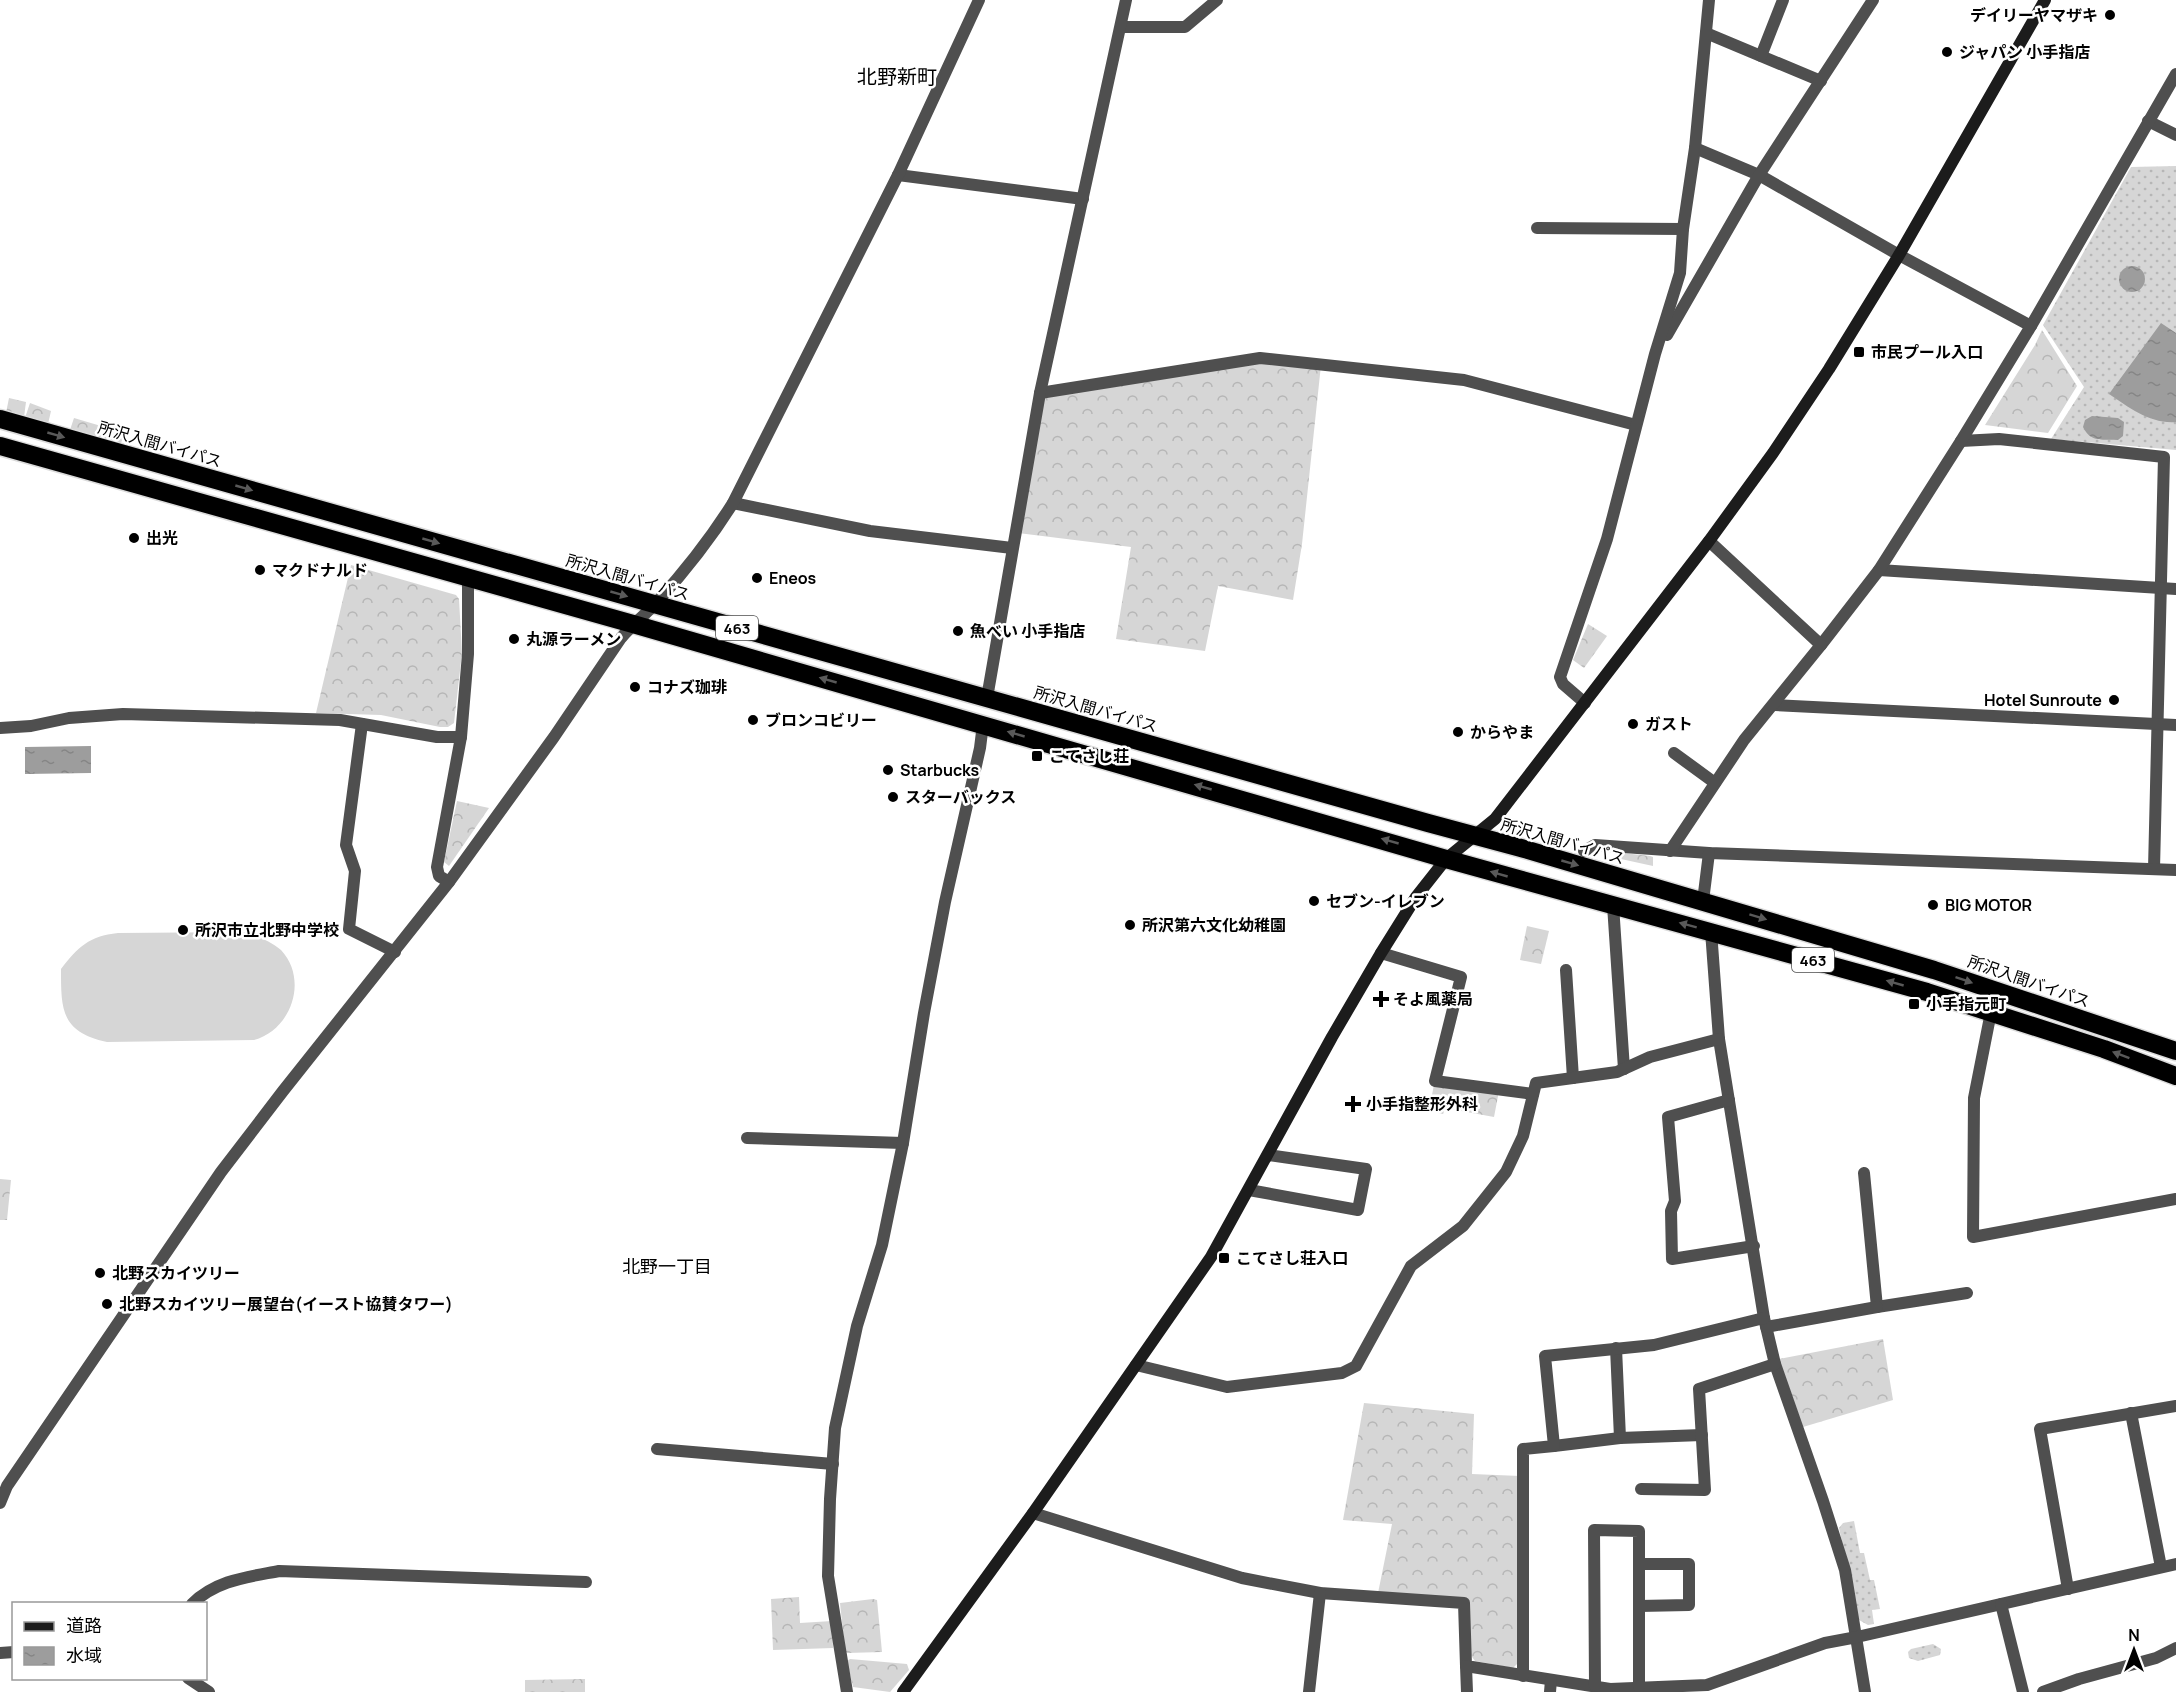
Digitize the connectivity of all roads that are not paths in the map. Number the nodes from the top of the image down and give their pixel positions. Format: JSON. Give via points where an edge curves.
{"nodes":[{"id":1,"x":980,"y":0,"type":"edge"},
{"id":2,"x":1126,"y":0,"type":"edge"},
{"id":3,"x":1217,"y":0,"type":"edge"},
{"id":4,"x":1709,"y":0,"type":"edge"},
{"id":5,"x":1783,"y":0,"type":"edge"},
{"id":6,"x":1873,"y":0,"type":"edge"},
{"id":7,"x":2045,"y":0,"type":"edge"},
{"id":8,"x":1121,"y":27,"type":"junction"},
{"id":9,"x":1706,"y":33,"type":"junction"},
{"id":10,"x":1761,"y":56,"type":"junction"},
{"id":11,"x":2176,"y":74,"type":"edge"},
{"id":12,"x":1821,"y":81,"type":"junction"},
{"id":13,"x":2148,"y":121,"type":"junction"},
{"id":14,"x":2176,"y":135,"type":"edge"},
{"id":15,"x":1695,"y":148,"type":"junction"},
{"id":16,"x":898,"y":175,"type":"junction"},
{"id":17,"x":1759,"y":175,"type":"junction"},
{"id":18,"x":1083,"y":199,"type":"junction"},
{"id":19,"x":1537,"y":228,"type":"dead end"},
{"id":20,"x":1683,"y":229,"type":"junction"},
{"id":21,"x":1899,"y":255,"type":"junction"},
{"id":22,"x":2031,"y":326,"type":"junction"},
{"id":23,"x":1655,"y":354,"type":"junction"},
{"id":24,"x":1040,"y":393,"type":"junction"},
{"id":25,"x":0,"y":419,"type":"edge"},
{"id":26,"x":1636,"y":425,"type":"junction"},
{"id":27,"x":1961,"y":441,"type":"junction"},
{"id":28,"x":0,"y":446,"type":"edge"},
{"id":29,"x":2170,"y":458,"type":"edge"},
{"id":30,"x":733,"y":503,"type":"junction"},
{"id":31,"x":1709,"y":541,"type":"junction"},
{"id":32,"x":1012,"y":548,"type":"junction"},
{"id":33,"x":1879,"y":570,"type":"junction"},
{"id":34,"x":468,"y":577,"type":"junction"},
{"id":35,"x":2161,"y":588,"type":"junction"},
{"id":36,"x":2176,"y":589,"type":"edge"},
{"id":37,"x":655,"y":605,"type":"junction"},
{"id":38,"x":633,"y":624,"type":"junction"},
{"id":39,"x":1821,"y":645,"type":"junction"},
{"id":40,"x":987,"y":698,"type":"junction"},
{"id":41,"x":1585,"y":703,"type":"junction"},
{"id":42,"x":1774,"y":705,"type":"junction"},
{"id":43,"x":362,"y":724,"type":"junction"},
{"id":44,"x":984,"y":724,"type":"junction"},
{"id":45,"x":2158,"y":724,"type":"junction"},
{"id":46,"x":2176,"y":725,"type":"edge"},
{"id":47,"x":0,"y":728,"type":"edge"},
{"id":48,"x":461,"y":737,"type":"junction"},
{"id":49,"x":1674,"y":753,"type":"dead end"},
{"id":50,"x":1715,"y":783,"type":"junction"},
{"id":51,"x":1474,"y":835,"type":"junction"},
{"id":52,"x":1584,"y":851,"type":"dead end"},
{"id":53,"x":1670,"y":851,"type":"junction"},
{"id":54,"x":1709,"y":853,"type":"junction"},
{"id":55,"x":1446,"y":859,"type":"junction"},
{"id":56,"x":2154,"y":869,"type":"junction"},
{"id":57,"x":2176,"y":870,"type":"edge"},
{"id":58,"x":449,"y":882,"type":"junction"},
{"id":59,"x":1703,"y":901,"type":"junction"},
{"id":60,"x":1613,"y":905,"type":"junction"},
{"id":61,"x":1711,"y":932,"type":"junction"},
{"id":62,"x":395,"y":952,"type":"junction"},
{"id":63,"x":1381,"y":953,"type":"junction"},
{"id":64,"x":1566,"y":970,"type":"dead end"},
{"id":65,"x":1991,"y":1012,"type":"junction"},
{"id":66,"x":1719,"y":1039,"type":"junction"},
{"id":67,"x":2176,"y":1051,"type":"edge"},
{"id":68,"x":1624,"y":1069,"type":"junction"},
{"id":69,"x":2176,"y":1076,"type":"edge"},
{"id":70,"x":1574,"y":1078,"type":"junction"},
{"id":71,"x":1533,"y":1094,"type":"junction"},
{"id":72,"x":1729,"y":1100,"type":"junction"},
{"id":73,"x":747,"y":1138,"type":"dead end"},
{"id":74,"x":903,"y":1143,"type":"junction"},
{"id":75,"x":1268,"y":1155,"type":"junction"},
{"id":76,"x":1864,"y":1173,"type":"dead end"},
{"id":77,"x":1249,"y":1190,"type":"junction"},
{"id":78,"x":2176,"y":1199,"type":"edge"},
{"id":79,"x":1754,"y":1246,"type":"junction"},
{"id":80,"x":1967,"y":1293,"type":"dead end"},
{"id":81,"x":1877,"y":1307,"type":"junction"},
{"id":82,"x":1765,"y":1323,"type":"junction"},
{"id":83,"x":1616,"y":1348,"type":"junction"},
{"id":84,"x":1775,"y":1364,"type":"junction"},
{"id":85,"x":1136,"y":1365,"type":"junction"},
{"id":86,"x":2176,"y":1406,"type":"edge"},
{"id":87,"x":2132,"y":1413,"type":"junction"},
{"id":88,"x":1702,"y":1435,"type":"junction"},
{"id":89,"x":1620,"y":1438,"type":"junction"},
{"id":90,"x":1554,"y":1446,"type":"junction"},
{"id":91,"x":657,"y":1449,"type":"dead end"},
{"id":92,"x":833,"y":1464,"type":"junction"},
{"id":93,"x":1641,"y":1489,"type":"dead end"},
{"id":94,"x":0,"y":1503,"type":"edge"},
{"id":95,"x":1033,"y":1513,"type":"junction"},
{"id":96,"x":1639,"y":1564,"type":"junction"},
{"id":97,"x":2176,"y":1564,"type":"edge"},
{"id":98,"x":2161,"y":1567,"type":"junction"},
{"id":99,"x":585,"y":1582,"type":"dead end"},
{"id":100,"x":2068,"y":1589,"type":"junction"},
{"id":101,"x":1320,"y":1593,"type":"junction"},
{"id":102,"x":194,"y":1602,"type":"edge"},
{"id":103,"x":2001,"y":1604,"type":"junction"},
{"id":104,"x":1639,"y":1606,"type":"junction"},
{"id":105,"x":1857,"y":1637,"type":"junction"},
{"id":106,"x":2176,"y":1647,"type":"edge"},
{"id":107,"x":1466,"y":1666,"type":"junction"},
{"id":108,"x":1523,"y":1676,"type":"junction"},
{"id":109,"x":191,"y":1680,"type":"edge"},
{"id":110,"x":1550,"y":1686,"type":"edge"},
{"id":111,"x":1595,"y":1686,"type":"junction"},
{"id":112,"x":1639,"y":1687,"type":"junction"},
{"id":113,"x":1707,"y":1688,"type":"edge"},
{"id":114,"x":1610,"y":1690,"type":"edge"},
{"id":115,"x":209,"y":1692,"type":"edge"},
{"id":116,"x":847,"y":1692,"type":"edge"},
{"id":117,"x":903,"y":1692,"type":"edge"},
{"id":118,"x":1309,"y":1692,"type":"edge"},
{"id":119,"x":1467,"y":1692,"type":"edge"},
{"id":120,"x":1865,"y":1692,"type":"edge"},
{"id":121,"x":2023,"y":1692,"type":"edge"},
{"id":122,"x":2043,"y":1692,"type":"edge"}],
"edges":[{"from":1,"to":16,"type":"street"},
{"from":2,"to":8,"type":"street"},
{"from":3,"to":8,"type":"street","via":[[1185,27]]},
{"from":4,"to":9,"type":"street"},
{"from":5,"to":10,"type":"street"},
{"from":6,"to":12,"type":"street"},
{"from":7,"to":21,"type":"street"},
{"from":8,"to":18,"type":"street"},
{"from":9,"to":10,"type":"street"},
{"from":9,"to":15,"type":"street"},
{"from":10,"to":12,"type":"street"},
{"from":11,"to":13,"type":"street"},
{"from":12,"to":17,"type":"street"},
{"from":13,"to":14,"type":"street"},
{"from":13,"to":22,"type":"street"},
{"from":15,"to":17,"type":"street"},
{"from":15,"to":20,"type":"street"},
{"from":16,"to":18,"type":"street"},
{"from":16,"to":30,"type":"street"},
{"from":17,"to":21,"type":"street"},
{"from":17,"to":23,"type":"street"},
{"from":18,"to":24,"type":"street"},
{"from":19,"to":20,"type":"street"},
{"from":20,"to":23,"type":"street","via":[[1680,273]]},
{"from":21,"to":22,"type":"street"},
{"from":21,"to":31,"type":"street","via":[[1823,378]]},
{"from":22,"to":27,"type":"street"},
{"from":23,"to":26,"type":"street"},
{"from":24,"to":26,"type":"street","via":[[1260,358],[1464,380]]},
{"from":24,"to":32,"type":"street"},
{"from":25,"to":37,"type":"highway","name":"所沢入間バイパス","number":"463","one_way":true},
{"from":26,"to":41,"type":"street","via":[[1607,539],[1560,676],[1563,684]]},
{"from":27,"to":29,"type":"street","via":[[1999,439]]},
{"from":27,"to":33,"type":"street"},
{"from":28,"to":34,"type":"highway","number":"463"},
{"from":29,"to":35,"type":"street"},
{"from":30,"to":32,"type":"street","via":[[870,531]]},
{"from":30,"to":37,"type":"street"},
{"from":31,"to":39,"type":"street"},
{"from":31,"to":41,"type":"street"},
{"from":32,"to":40,"type":"street"},
{"from":33,"to":35,"type":"street"},
{"from":33,"to":39,"type":"street"},
{"from":34,"to":38,"type":"highway","number":"463"},
{"from":34,"to":48,"type":"street","via":[[468,654]]},
{"from":35,"to":36,"type":"street"},
{"from":35,"to":45,"type":"street"},
{"from":37,"to":38,"type":"street"},
{"from":37,"to":40,"type":"highway","name":"所沢入間バイパス","number":"463"},
{"from":44,"to":38,"type":"highway","number":"463","one_way":true},
{"from":38,"to":58,"type":"street"},
{"from":39,"to":42,"type":"street"},
{"from":40,"to":51,"type":"highway","name":"所沢入間バイパス","number":"463"},
{"from":41,"to":51,"type":"street","via":[[1495,819]]},
{"from":42,"to":45,"type":"street"},
{"from":42,"to":50,"type":"street"},
{"from":43,"to":47,"type":"street","via":[[340,720],[123,714]]},
{"from":43,"to":48,"type":"street","via":[[437,737]]},
{"from":43,"to":62,"type":"street","via":[[346,845],[354,871],[349,928]]},
{"from":55,"to":44,"type":"highway","number":"463","one_way":true},
{"from":44,"to":74,"type":"street","via":[[945,902]]},
{"from":45,"to":46,"type":"street"},
{"from":45,"to":56,"type":"street"},
{"from":48,"to":58,"type":"street","via":[[437,867],[439,876]]},
{"from":49,"to":50,"type":"street"},
{"from":50,"to":53,"type":"street"},
{"from":51,"to":55,"type":"street"},
{"from":51,"to":59,"type":"highway","name":"所沢入間バイパス","number":"463","one_way":true},
{"from":52,"to":53,"type":"street","via":[[1595,844]]},
{"from":53,"to":54,"type":"street"},
{"from":54,"to":56,"type":"street"},
{"from":54,"to":59,"type":"street"},
{"from":60,"to":55,"type":"highway","number":"463","one_way":true},
{"from":55,"to":63,"type":"street","via":[[1416,897]]},
{"from":56,"to":57,"type":"street"},
{"from":58,"to":62,"type":"street"},
{"from":59,"to":67,"type":"highway","name":"所沢入間バイパス","number":"463","one_way":true,"via":[[1934,970]]},
{"from":61,"to":60,"type":"highway","number":"463","one_way":true},
{"from":60,"to":68,"type":"street"},
{"from":65,"to":61,"type":"highway","number":"463","one_way":true},
{"from":61,"to":66,"type":"street"},
{"from":62,"to":94,"type":"street","via":[[221,1172],[7,1486]]},
{"from":63,"to":71,"type":"street","via":[[1461,977],[1435,1080]]},
{"from":63,"to":75,"type":"street"},
{"from":64,"to":70,"type":"street"},
{"from":69,"to":65,"type":"highway","number":"463","one_way":true},
{"from":65,"to":78,"type":"street","via":[[1974,1098],[1973,1237]]},
{"from":66,"to":68,"type":"street","via":[[1650,1057]]},
{"from":66,"to":72,"type":"street"},
{"from":68,"to":70,"type":"street"},
{"from":70,"to":71,"type":"street","via":[[1536,1083]]},
{"from":71,"to":85,"type":"street","via":[[1523,1136],[1506,1172],[1463,1226],[1411,1266],[1356,1366],[1342,1373],[1227,1387]]},
{"from":72,"to":79,"type":"street"},
{"from":72,"to":79,"type":"street","via":[[1668,1117],[1675,1202],[1671,1211],[1672,1259]]},
{"from":73,"to":74,"type":"street"},
{"from":74,"to":92,"type":"street","via":[[882,1245],[855,1336],[835,1428]]},
{"from":75,"to":77,"type":"street"},
{"from":75,"to":77,"type":"street","via":[[1366,1169],[1358,1209]]},
{"from":76,"to":81,"type":"street"},
{"from":77,"to":85,"type":"street","via":[[1190,1289]]},
{"from":79,"to":82,"type":"street"},
{"from":80,"to":81,"type":"street"},
{"from":81,"to":82,"type":"street"},
{"from":82,"to":83,"type":"street","via":[[1654,1345]]},
{"from":82,"to":84,"type":"street"},
{"from":83,"to":89,"type":"street"},
{"from":83,"to":90,"type":"street","via":[[1545,1356]]},
{"from":84,"to":88,"type":"street","via":[[1699,1389]]},
{"from":84,"to":105,"type":"street","via":[[1845,1570]]},
{"from":85,"to":95,"type":"street"},
{"from":86,"to":87,"type":"street"},
{"from":87,"to":98,"type":"street"},
{"from":87,"to":100,"type":"street","via":[[2040,1429]]},
{"from":88,"to":89,"type":"street"},
{"from":88,"to":93,"type":"street","via":[[1705,1490]]},
{"from":89,"to":90,"type":"street"},
{"from":90,"to":108,"type":"street","via":[[1524,1449]]},
{"from":91,"to":92,"type":"street"},
{"from":92,"to":116,"type":"street","via":[[828,1576]]},
{"from":95,"to":101,"type":"street","via":[[1242,1578]]},
{"from":95,"to":117,"type":"street"},
{"from":96,"to":104,"type":"street"},
{"from":96,"to":104,"type":"street","via":[[1689,1564],[1689,1605]]},
{"from":96,"to":111,"type":"street","via":[[1639,1531],[1594,1530]]},
{"from":97,"to":98,"type":"street"},
{"from":98,"to":100,"type":"street"},
{"from":99,"to":102,"type":"street","via":[[279,1571],[223,1584],[201,1594]]},
{"from":100,"to":103,"type":"street"},
{"from":101,"to":107,"type":"street","via":[[1464,1603]]},
{"from":101,"to":118,"type":"street"},
{"from":103,"to":105,"type":"street"},
{"from":103,"to":121,"type":"street"},
{"from":104,"to":112,"type":"street"},
{"from":105,"to":113,"type":"street","via":[[1825,1643]]},
{"from":105,"to":120,"type":"street"},
{"from":106,"to":122,"type":"street","via":[[2156,1658]]},
{"from":107,"to":108,"type":"street"},
{"from":107,"to":119,"type":"street"},
{"from":108,"to":110,"type":"street"},
{"from":109,"to":115,"type":"street"},
{"from":110,"to":111,"type":"street"},
{"from":111,"to":114,"type":"street"},
{"from":112,"to":113,"type":"street"},
{"from":112,"to":114,"type":"street"}]}
